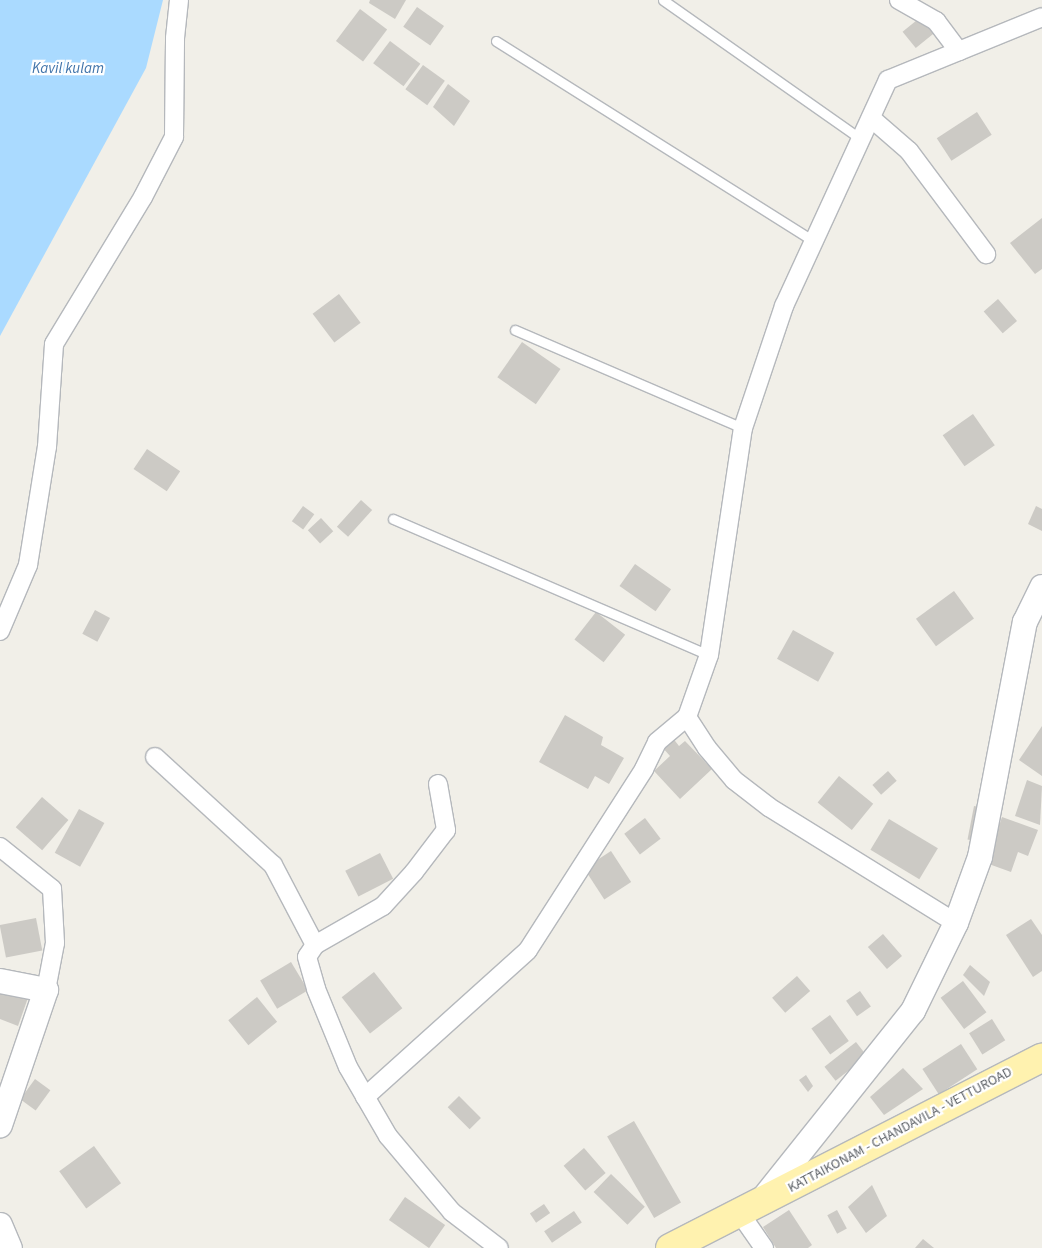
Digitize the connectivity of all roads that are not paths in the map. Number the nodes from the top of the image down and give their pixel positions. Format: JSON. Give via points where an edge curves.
{"nodes":[{"id":1,"x":179,"y":0,"type":"edge"},
{"id":2,"x":663,"y":0,"type":"edge"},
{"id":3,"x":899,"y":0,"type":"edge"},
{"id":4,"x":1042,"y":17,"type":"edge"},
{"id":5,"x":496,"y":41,"type":"dead end"},
{"id":6,"x":959,"y":51,"type":"junction"},
{"id":7,"x":871,"y":118,"type":"junction"},
{"id":8,"x":861,"y":139,"type":"junction"},
{"id":9,"x":814,"y":241,"type":"junction"},
{"id":10,"x":986,"y":254,"type":"dead end"},
{"id":11,"x":516,"y":330,"type":"dead end"},
{"id":12,"x":744,"y":428,"type":"junction"},
{"id":13,"x":392,"y":519,"type":"dead end"},
{"id":14,"x":1042,"y":587,"type":"edge"},
{"id":15,"x":0,"y":631,"type":"edge"},
{"id":16,"x":708,"y":656,"type":"junction"},
{"id":17,"x":687,"y":717,"type":"junction"},
{"id":18,"x":155,"y":757,"type":"dead end"},
{"id":19,"x":438,"y":784,"type":"dead end"},
{"id":20,"x":0,"y":847,"type":"edge"},
{"id":21,"x":956,"y":923,"type":"junction"},
{"id":22,"x":315,"y":945,"type":"junction"},
{"id":23,"x":0,"y":981,"type":"edge"},
{"id":24,"x":46,"y":990,"type":"junction"},
{"id":25,"x":1042,"y":1058,"type":"edge"},
{"id":26,"x":365,"y":1097,"type":"junction"},
{"id":27,"x":2,"y":1112,"type":"edge"},
{"id":28,"x":748,"y":1208,"type":"junction"},
{"id":29,"x":0,"y":1225,"type":"edge"},
{"id":30,"x":675,"y":1247,"type":"edge"},
{"id":31,"x":10,"y":1248,"type":"edge"},
{"id":32,"x":499,"y":1248,"type":"edge"},
{"id":33,"x":764,"y":1248,"type":"edge"}],
"edges":[{"from":1,"to":15,"type":"street","via":[[175,38],[174,137],[143,197],[54,344],[46,447],[28,565]]},
{"from":2,"to":8,"type":"lane"},
{"from":3,"to":6,"type":"street","via":[[936,21]]},
{"from":4,"to":6,"type":"street"},
{"from":5,"to":9,"type":"lane"},
{"from":6,"to":7,"type":"street","via":[[888,80]]},
{"from":7,"to":8,"type":"street"},
{"from":7,"to":10,"type":"street","via":[[909,151]]},
{"from":8,"to":9,"type":"street"},
{"from":9,"to":12,"type":"street","via":[[784,306]]},
{"from":11,"to":12,"type":"lane"},
{"from":12,"to":16,"type":"street"},
{"from":13,"to":16,"type":"lane"},
{"from":14,"to":21,"type":"main road","via":[[1026,622],[980,857]]},
{"from":16,"to":17,"type":"street"},
{"from":17,"to":21,"type":"street","via":[[706,748],[734,780],[769,806]]},
{"from":17,"to":26,"type":"street","via":[[657,742],[644,769],[528,950]]},
{"from":18,"to":22,"type":"street","via":[[272,865]]},
{"from":19,"to":22,"type":"street","via":[[446,830],[414,872],[383,906]]},
{"from":20,"to":24,"type":"street","via":[[52,889],[55,943]]},
{"from":21,"to":28,"type":"main road","via":[[913,1011]]},
{"from":22,"to":26,"type":"street","via":[[307,956],[316,989],[348,1067]]},
{"from":23,"to":24,"type":"main road"},
{"from":24,"to":27,"type":"main road"},
{"from":25,"to":28,"type":"main road","name":"KATTAIKONAM - CHANDAVILA - VETTUROAD"},
{"from":26,"to":32,"type":"street","via":[[388,1136],[452,1212]]},
{"from":28,"to":30,"type":"main road","name":"KATTAIKONAM - CHANDAVILA - VETTUROAD"},
{"from":28,"to":33,"type":"street"},
{"from":29,"to":31,"type":"main road"}]}
